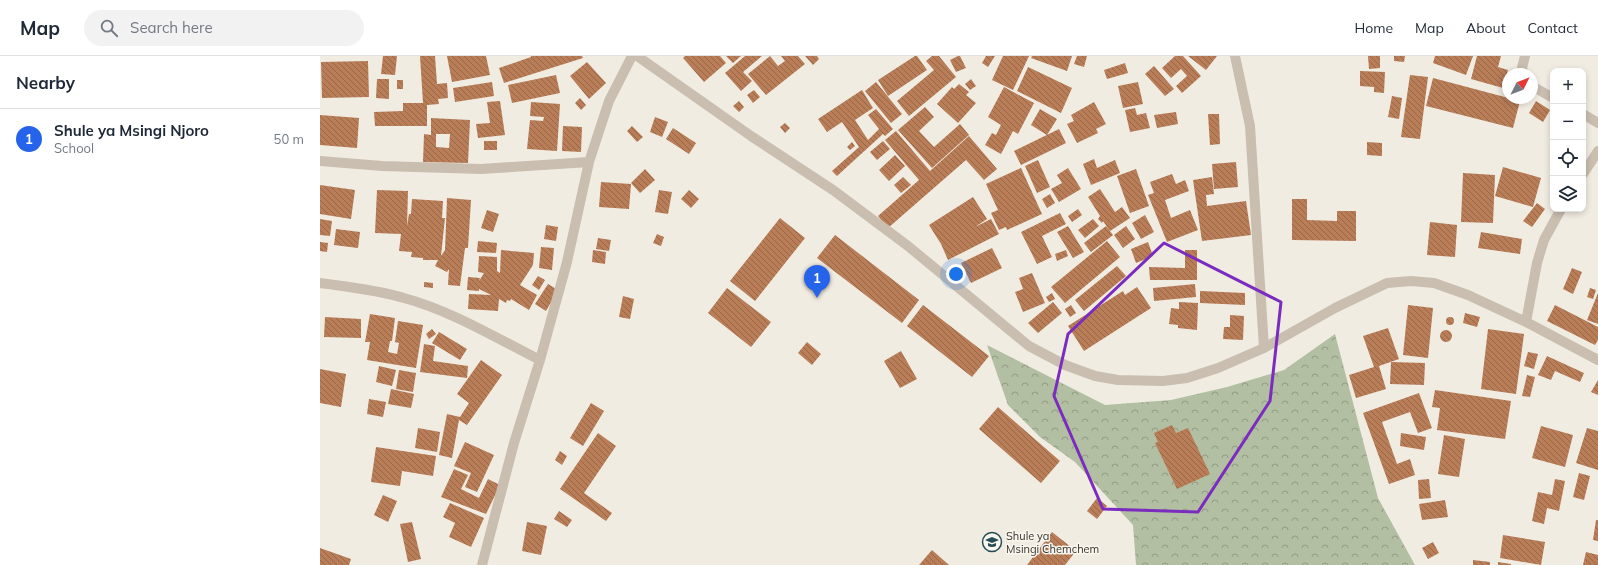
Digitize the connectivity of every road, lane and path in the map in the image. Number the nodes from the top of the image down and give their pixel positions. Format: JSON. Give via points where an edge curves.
{"nodes":[{"id":1,"x":632,"y":56,"type":"edge"},
{"id":2,"x":636,"y":56,"type":"edge"},
{"id":3,"x":1235,"y":56,"type":"edge"},
{"id":4,"x":1525,"y":56,"type":"edge"},
{"id":5,"x":1522,"y":68,"type":"edge"},
{"id":6,"x":1538,"y":89,"type":"edge"},
{"id":7,"x":1550,"y":96,"type":"edge"},
{"id":8,"x":1586,"y":116,"type":"edge"},
{"id":9,"x":1598,"y":123,"type":"edge"},
{"id":10,"x":1598,"y":151,"type":"edge"},
{"id":11,"x":320,"y":161,"type":"edge"},
{"id":12,"x":589,"y":162,"type":"junction"},
{"id":13,"x":1586,"y":169,"type":"edge"},
{"id":14,"x":1559,"y":212,"type":"edge"},
{"id":15,"x":320,"y":283,"type":"edge"},
{"id":16,"x":1526,"y":322,"type":"junction"},
{"id":17,"x":1264,"y":348,"type":"junction"},
{"id":18,"x":540,"y":360,"type":"junction"},
{"id":19,"x":1598,"y":360,"type":"edge"},
{"id":20,"x":482,"y":565,"type":"edge"}],
"edges":[{"from":1,"to":12,"type":"street","via":[[609,102]]},
{"from":2,"to":17,"type":"street","via":[[833,190],[908,246],[1029,346],[1065,364],[1095,376],[1118,380],[1163,381],[1187,378],[1218,368]]},
{"from":3,"to":17,"type":"street","via":[[1250,126]]},
{"from":4,"to":5,"type":"street"},
{"from":6,"to":7,"type":"street"},
{"from":8,"to":9,"type":"street"},
{"from":10,"to":13,"type":"street"},
{"from":11,"to":12,"type":"street","via":[[481,169]]},
{"from":12,"to":18,"type":"street","via":[[567,262]]},
{"from":14,"to":16,"type":"street","via":[[1544,240],[1537,263]]},
{"from":15,"to":18,"type":"street","via":[[379,291],[435,308]]},
{"from":16,"to":17,"type":"street","via":[[1468,295],[1434,283],[1387,283],[1335,308]]},
{"from":16,"to":19,"type":"street"},
{"from":18,"to":20,"type":"street","via":[[514,443]]}]}
